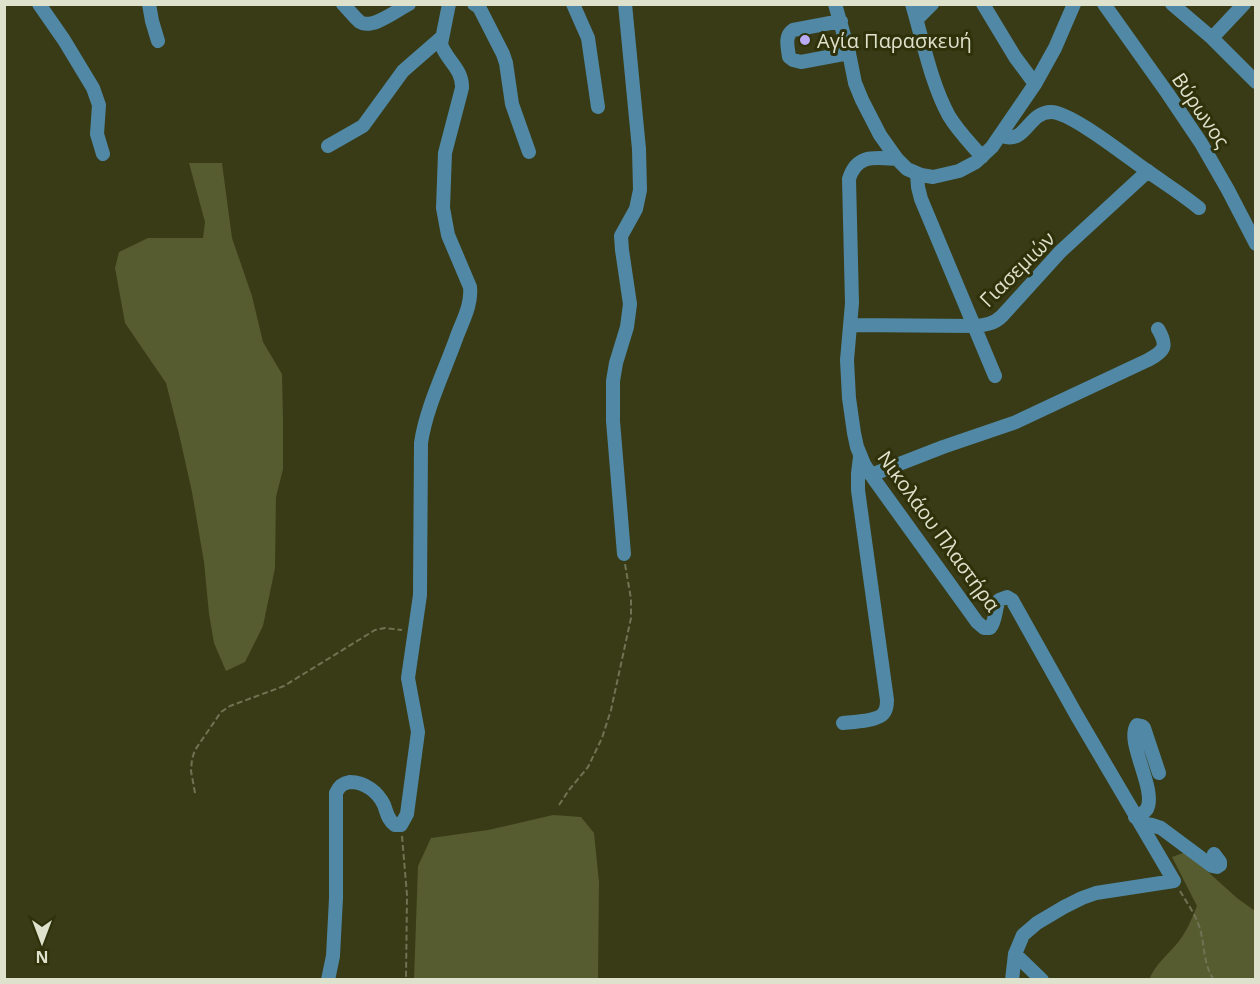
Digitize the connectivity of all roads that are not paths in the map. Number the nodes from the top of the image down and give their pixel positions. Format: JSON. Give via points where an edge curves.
{"nodes":[{"id":1,"x":39,"y":4,"type":"edge"},
{"id":2,"x":149,"y":4,"type":"edge"},
{"id":3,"x":343,"y":4,"type":"edge"},
{"id":4,"x":409,"y":4,"type":"edge"},
{"id":5,"x":448,"y":4,"type":"edge"},
{"id":6,"x":474,"y":4,"type":"edge"},
{"id":7,"x":573,"y":4,"type":"edge"},
{"id":8,"x":625,"y":4,"type":"edge"},
{"id":9,"x":835,"y":4,"type":"edge"},
{"id":10,"x":912,"y":4,"type":"edge"},
{"id":11,"x":933,"y":4,"type":"edge"},
{"id":12,"x":983,"y":4,"type":"edge"},
{"id":13,"x":1074,"y":4,"type":"edge"},
{"id":14,"x":1104,"y":4,"type":"edge"},
{"id":15,"x":1172,"y":4,"type":"edge"},
{"id":16,"x":1244,"y":4,"type":"edge"},
{"id":17,"x":917,"y":19,"type":"junction"},
{"id":18,"x":841,"y":21,"type":"junction"},
{"id":19,"x":442,"y":37,"type":"junction"},
{"id":20,"x":1212,"y":38,"type":"junction"},
{"id":21,"x":158,"y":41,"type":"dead end"},
{"id":22,"x":849,"y":53,"type":"junction"},
{"id":23,"x":1256,"y":82,"type":"edge"},
{"id":24,"x":1035,"y":84,"type":"junction"},
{"id":25,"x":598,"y":107,"type":"dead end"},
{"id":26,"x":1000,"y":135,"type":"junction"},
{"id":27,"x":328,"y":146,"type":"dead end"},
{"id":28,"x":529,"y":152,"type":"dead end"},
{"id":29,"x":103,"y":154,"type":"dead end"},
{"id":30,"x":982,"y":157,"type":"junction"},
{"id":31,"x":897,"y":159,"type":"junction"},
{"id":32,"x":1148,"y":171,"type":"junction"},
{"id":33,"x":917,"y":174,"type":"junction"},
{"id":34,"x":1199,"y":208,"type":"dead end"},
{"id":35,"x":1256,"y":244,"type":"edge"},
{"id":36,"x":850,"y":325,"type":"junction"},
{"id":37,"x":974,"y":326,"type":"junction"},
{"id":38,"x":1158,"y":329,"type":"dead end"},
{"id":39,"x":994,"y":376,"type":"dead end"},
{"id":40,"x":860,"y":457,"type":"junction"},
{"id":41,"x":870,"y":475,"type":"junction"},
{"id":42,"x":624,"y":555,"type":"road end"},
{"id":43,"x":843,"y":723,"type":"dead end"},
{"id":44,"x":1159,"y":773,"type":"dead end"},
{"id":45,"x":1138,"y":820,"type":"junction"},
{"id":46,"x":1214,"y":854,"type":"dead end"},
{"id":47,"x":1014,"y":954,"type":"junction"},
{"id":48,"x":328,"y":980,"type":"edge"},
{"id":49,"x":1012,"y":980,"type":"edge"},
{"id":50,"x":1042,"y":980,"type":"edge"}],
"edges":[{"from":1,"to":29,"type":"street","via":[[93,88],[99,105],[98,134]]},
{"from":2,"to":21,"type":"street"},
{"from":3,"to":4,"type":"street","via":[[366,24]]},
{"from":5,"to":19,"type":"street"},
{"from":6,"to":28,"type":"street","via":[[503,54],[512,104]]},
{"from":7,"to":25,"type":"street","via":[[588,38]]},
{"from":8,"to":42,"type":"street","via":[[640,190],[636,209],[621,236],[630,304],[613,381]]},
{"from":9,"to":18,"type":"street"},
{"from":10,"to":17,"type":"street"},
{"from":11,"to":17,"type":"street"},
{"from":12,"to":24,"type":"street"},
{"from":13,"to":24,"type":"street"},
{"from":14,"to":35,"type":"street","name":"Βύρωνος","via":[[1202,144]]},
{"from":15,"to":20,"type":"street"},
{"from":16,"to":20,"type":"street"},
{"from":17,"to":30,"type":"street","via":[[949,115]]},
{"from":18,"to":22,"type":"street"},
{"from":18,"to":22,"type":"street","via":[[790,32],[789,57],[801,63]]},
{"from":19,"to":27,"type":"street","via":[[403,71],[363,126]]},
{"from":19,"to":48,"type":"street","via":[[443,49],[462,82],[445,153],[443,208],[448,236],[471,294],[421,443],[420,594],[408,678],[418,741],[407,814],[400,825],[390,820],[383,803],[367,786],[343,783],[336,793],[336,898]]},
{"from":20,"to":23,"type":"street"},
{"from":22,"to":31,"type":"street","via":[[862,100]]},
{"from":24,"to":26,"type":"street"},
{"from":26,"to":30,"type":"street"},
{"from":26,"to":32,"type":"street","via":[[1019,136],[1031,122],[1051,112],[1077,122]]},
{"from":30,"to":33,"type":"street","via":[[951,174]]},
{"from":31,"to":33,"type":"street"},
{"from":31,"to":36,"type":"street","name":"Νικολάου Πλαστήρα","via":[[865,159],[856,165],[850,177]]},
{"from":32,"to":34,"type":"street"},
{"from":32,"to":37,"type":"street","name":"Γιασεμιών","via":[[1060,252],[1000,318]]},
{"from":33,"to":37,"type":"street","via":[[921,199]]},
{"from":36,"to":37,"type":"street","name":"Γιασεμιών"},
{"from":36,"to":40,"type":"street","name":"Νικολάου Πλαστήρα","via":[[849,398]]},
{"from":37,"to":39,"type":"street"},
{"from":38,"to":41,"type":"street","via":[[1164,347],[1148,360],[1007,425]]},
{"from":40,"to":41,"type":"street","name":"Νικολάου Πλαστήρα"},
{"from":40,"to":43,"type":"street","via":[[858,490],[887,700],[883,714],[876,718]]},
{"from":41,"to":45,"type":"street","name":"Νικολάου Πλαστήρα","via":[[981,626],[992,627],[999,600],[1012,600]]},
{"from":44,"to":45,"type":"street","via":[[1144,728],[1137,725],[1135,740],[1149,800]]},
{"from":45,"to":46,"type":"street","via":[[1161,828],[1217,867],[1220,862]]},
{"from":45,"to":47,"type":"street","name":"Νικολάου Πλαστήρα","via":[[1174,881],[1082,898],[1037,923],[1023,935]]},
{"from":47,"to":49,"type":"street"},
{"from":47,"to":50,"type":"street"}]}
